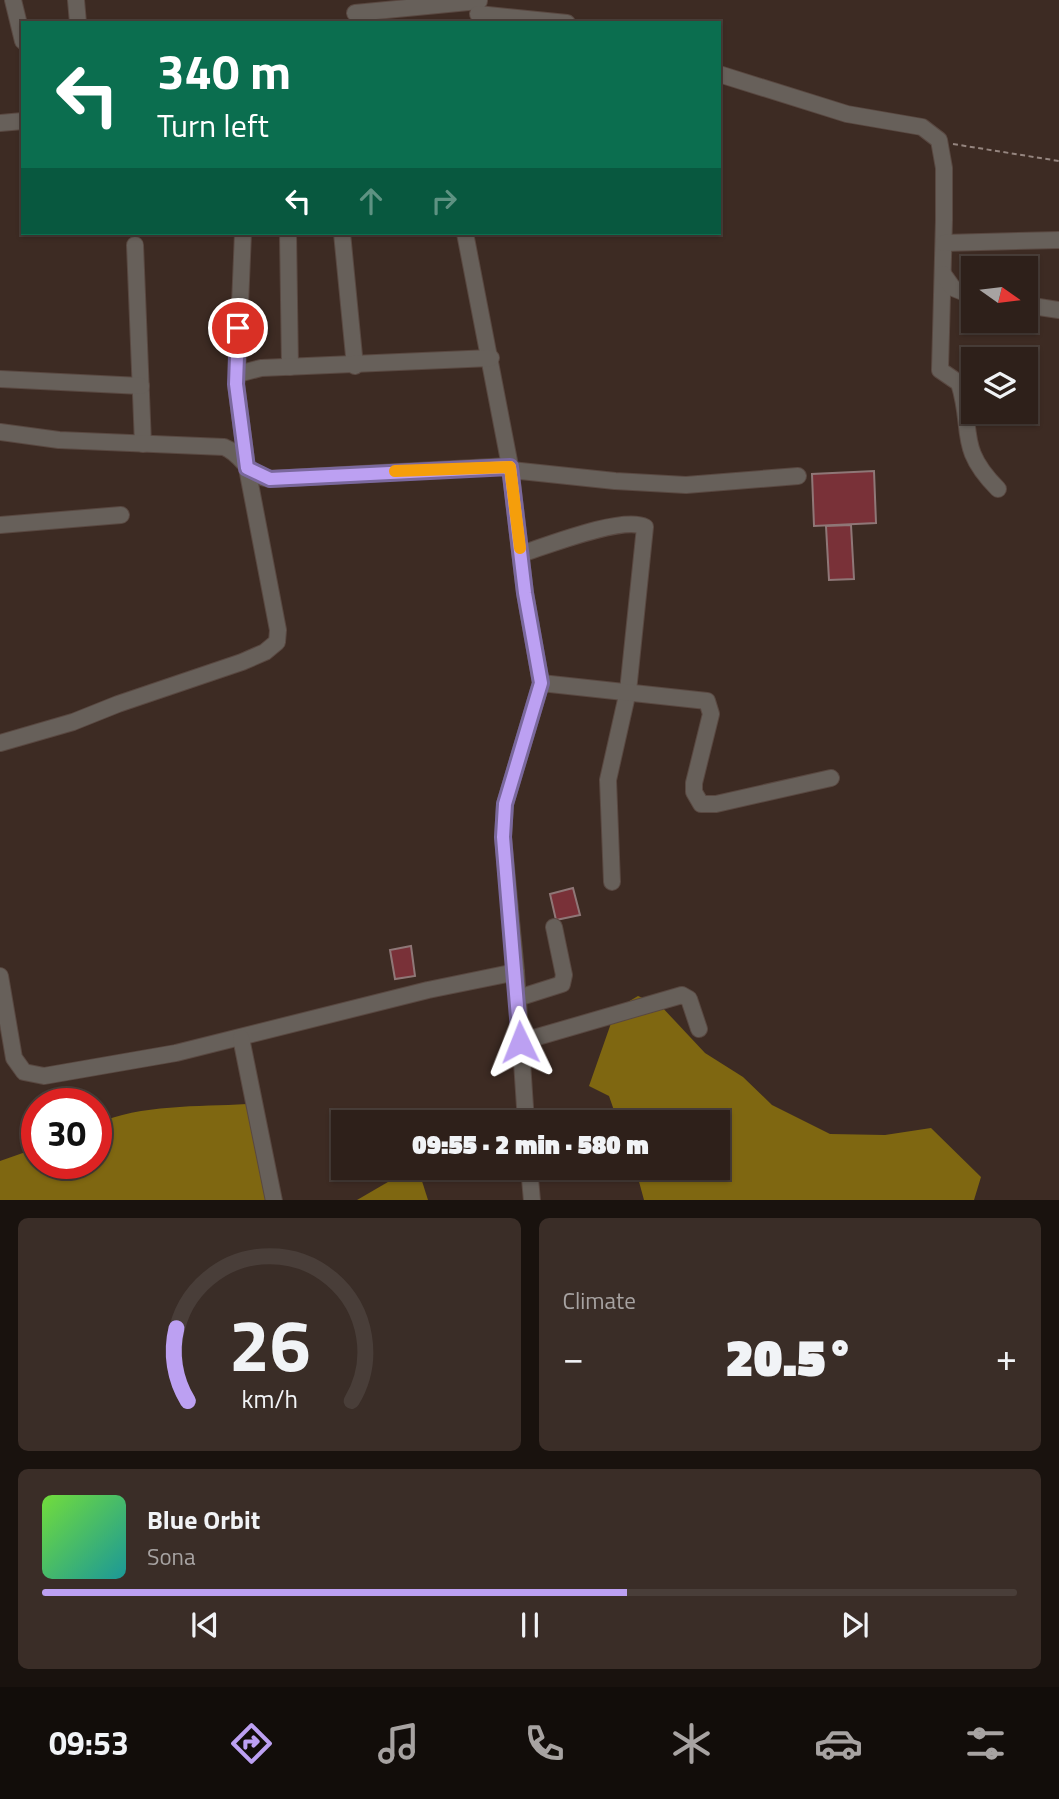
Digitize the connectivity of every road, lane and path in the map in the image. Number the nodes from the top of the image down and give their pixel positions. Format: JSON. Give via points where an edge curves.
{"nodes":[{"id":1,"x":13,"y":0,"type":"edge"},
{"id":2,"x":76,"y":0,"type":"edge"},
{"id":3,"x":478,"y":9,"type":"edge"},
{"id":4,"x":355,"y":13,"type":"dead end"},
{"id":5,"x":78,"y":21,"type":"edge"},
{"id":6,"x":554,"y":21,"type":"edge"},
{"id":7,"x":21,"y":33,"type":"edge"},
{"id":8,"x":721,"y":75,"type":"edge"},
{"id":9,"x":21,"y":121,"type":"edge"},
{"id":10,"x":0,"y":123,"type":"edge"},
{"id":11,"x":939,"y":140,"type":"junction"},
{"id":12,"x":1059,"y":161,"type":"edge"},
{"id":13,"x":243,"y":235,"type":"edge"},
{"id":14,"x":288,"y":235,"type":"edge"},
{"id":15,"x":342,"y":235,"type":"edge"},
{"id":16,"x":465,"y":235,"type":"edge"},
{"id":17,"x":1059,"y":240,"type":"edge"},
{"id":18,"x":944,"y":243,"type":"junction"},
{"id":19,"x":135,"y":245,"type":"dead end"},
{"id":20,"x":943,"y":274,"type":"junction"},
{"id":21,"x":961,"y":292,"type":"edge"},
{"id":22,"x":1038,"y":307,"type":"edge"},
{"id":23,"x":1059,"y":310,"type":"edge"},
{"id":24,"x":491,"y":358,"type":"junction"},
{"id":25,"x":355,"y":366,"type":"junction"},
{"id":26,"x":290,"y":368,"type":"junction"},
{"id":27,"x":237,"y":376,"type":"junction"},
{"id":28,"x":0,"y":379,"type":"edge"},
{"id":29,"x":141,"y":386,"type":"junction"},
{"id":30,"x":0,"y":432,"type":"edge"},
{"id":31,"x":143,"y":444,"type":"junction"},
{"id":32,"x":247,"y":468,"type":"junction"},
{"id":33,"x":511,"y":468,"type":"junction"},
{"id":34,"x":798,"y":476,"type":"dead end"},
{"id":35,"x":998,"y":489,"type":"dead end"},
{"id":36,"x":121,"y":515,"type":"dead end"},
{"id":37,"x":0,"y":525,"type":"edge"},
{"id":38,"x":521,"y":554,"type":"junction"},
{"id":39,"x":541,"y":683,"type":"junction"},
{"id":40,"x":628,"y":691,"type":"junction"},
{"id":41,"x":0,"y":743,"type":"edge"},
{"id":42,"x":831,"y":779,"type":"dead end"},
{"id":43,"x":612,"y":882,"type":"dead end"},
{"id":44,"x":554,"y":927,"type":"dead end"},
{"id":45,"x":516,"y":972,"type":"junction"},
{"id":46,"x":0,"y":976,"type":"edge"},
{"id":47,"x":518,"y":998,"type":"junction"},
{"id":48,"x":699,"y":1029,"type":"dead end"},
{"id":49,"x":241,"y":1038,"type":"junction"},
{"id":50,"x":520,"y":1042,"type":"junction"},
{"id":51,"x":525,"y":1110,"type":"edge"},
{"id":52,"x":530,"y":1180,"type":"edge"},
{"id":53,"x":274,"y":1200,"type":"edge"},
{"id":54,"x":532,"y":1200,"type":"edge"}],
"edges":[{"from":1,"to":7,"type":"street"},
{"from":2,"to":5,"type":"street"},
{"from":3,"to":4,"type":"street"},
{"from":3,"to":6,"type":"street"},
{"from":8,"to":11,"type":"street","via":[[847,114],[922,127]]},
{"from":9,"to":10,"type":"street"},
{"from":11,"to":12,"type":"path"},
{"from":11,"to":18,"type":"street","via":[[944,168]]},
{"from":13,"to":27,"type":"street"},
{"from":14,"to":26,"type":"street"},
{"from":15,"to":25,"type":"street"},
{"from":16,"to":24,"type":"street"},
{"from":17,"to":18,"type":"street"},
{"from":18,"to":20,"type":"street"},
{"from":19,"to":29,"type":"street"},
{"from":20,"to":21,"type":"street"},
{"from":20,"to":35,"type":"street","via":[[940,370],[960,383],[971,451]]},
{"from":22,"to":23,"type":"street"},
{"from":24,"to":25,"type":"street"},
{"from":24,"to":33,"type":"street"},
{"from":25,"to":26,"type":"street"},
{"from":26,"to":27,"type":"street","via":[[251,370]]},
{"from":27,"to":32,"type":"street"},
{"from":28,"to":29,"type":"street"},
{"from":29,"to":31,"type":"street"},
{"from":30,"to":31,"type":"street"},
{"from":31,"to":32,"type":"street","via":[[224,447]]},
{"from":32,"to":33,"type":"street","via":[[270,479]]},
{"from":32,"to":41,"type":"street","via":[[278,630],[274,645],[243,662]]},
{"from":33,"to":34,"type":"street","via":[[674,484]]},
{"from":33,"to":38,"type":"street"},
{"from":36,"to":37,"type":"street"},
{"from":38,"to":39,"type":"street"},
{"from":38,"to":40,"type":"street","via":[[618,526],[645,527]]},
{"from":39,"to":40,"type":"street"},
{"from":39,"to":45,"type":"street","via":[[505,804],[503,837]]},
{"from":40,"to":42,"type":"street","via":[[710,704],[694,783],[701,804]]},
{"from":40,"to":43,"type":"street","via":[[608,780]]},
{"from":44,"to":47,"type":"street","via":[[562,984]]},
{"from":45,"to":47,"type":"street"},
{"from":45,"to":49,"type":"street"},
{"from":46,"to":49,"type":"street","via":[[14,1058],[19,1068],[30,1074],[44,1076]]},
{"from":47,"to":50,"type":"street"},
{"from":48,"to":50,"type":"street","via":[[689,999],[682,995]]},
{"from":49,"to":53,"type":"street"},
{"from":50,"to":51,"type":"street"},
{"from":52,"to":54,"type":"street"}]}
